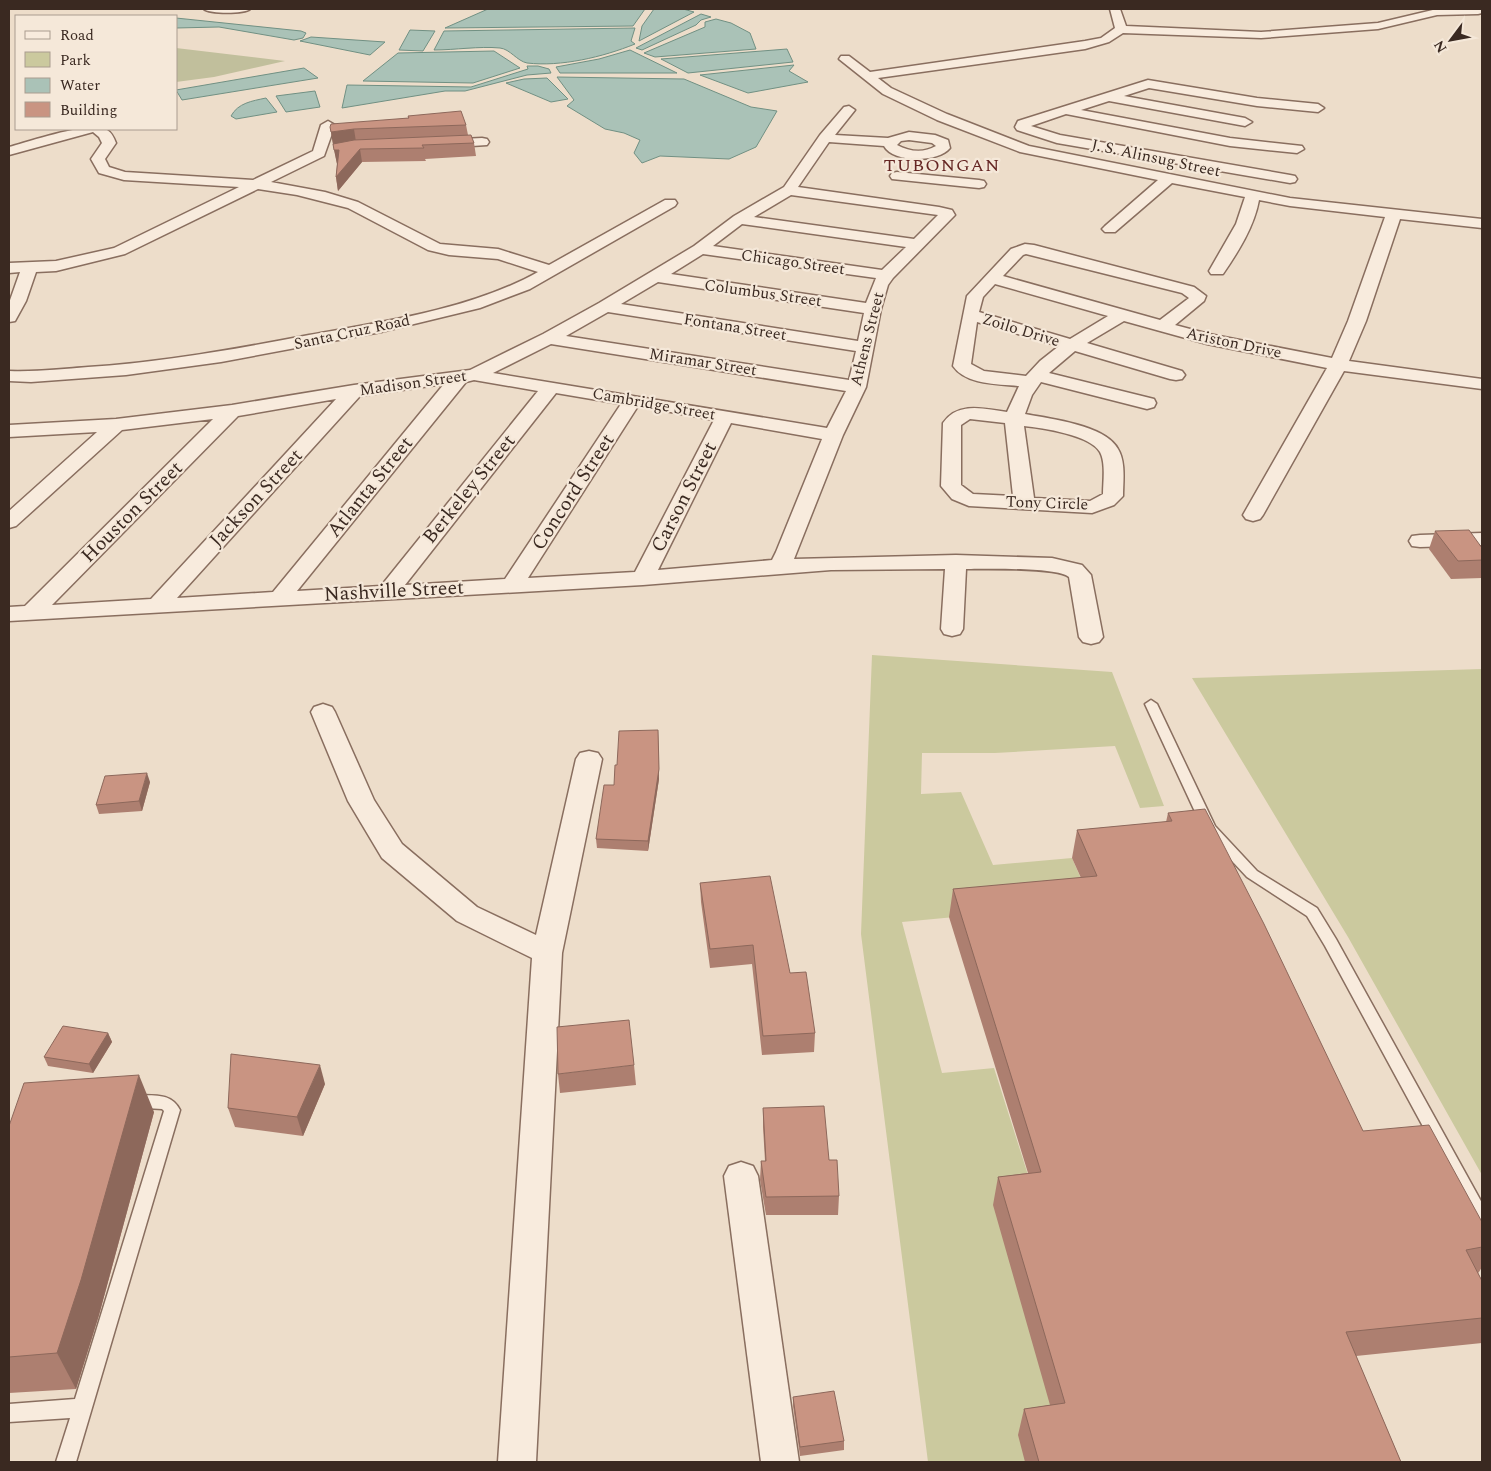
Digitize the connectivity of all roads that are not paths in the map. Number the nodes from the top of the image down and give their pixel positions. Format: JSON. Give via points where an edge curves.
{"nodes":[{"id":1,"x":210,"y":9,"type":"edge"},
{"id":2,"x":244,"y":9,"type":"edge"},
{"id":3,"x":1115,"y":9,"type":"edge"},
{"id":4,"x":1478,"y":11,"type":"dead end"},
{"id":5,"x":1121,"y":28,"type":"junction"},
{"id":6,"x":844,"y":58,"type":"dead end"},
{"id":7,"x":868,"y":76,"type":"junction"},
{"id":8,"x":1108,"y":97,"type":"junction"},
{"id":9,"x":1257,"y":102,"type":"junction"},
{"id":10,"x":1318,"y":108,"type":"dead end"},
{"id":11,"x":849,"y":110,"type":"dead end"},
{"id":12,"x":1066,"y":110,"type":"junction"},
{"id":13,"x":942,"y":117,"type":"junction"},
{"id":14,"x":1245,"y":122,"type":"junction"},
{"id":15,"x":328,"y":125,"type":"dead end"},
{"id":16,"x":86,"y":130,"type":"edge"},
{"id":17,"x":98,"y":130,"type":"edge"},
{"id":18,"x":922,"y":136,"type":"junction"},
{"id":19,"x":826,"y":138,"type":"junction"},
{"id":20,"x":482,"y":142,"type":"dead end"},
{"id":21,"x":890,"y":142,"type":"junction"},
{"id":22,"x":1230,"y":142,"type":"junction"},
{"id":23,"x":424,"y":145,"type":"edge"},
{"id":24,"x":1297,"y":149,"type":"dead end"},
{"id":25,"x":9,"y":151,"type":"edge"},
{"id":26,"x":337,"y":151,"type":"edge"},
{"id":27,"x":319,"y":153,"type":"junction"},
{"id":28,"x":910,"y":154,"type":"junction"},
{"id":29,"x":1207,"y":166,"type":"junction"},
{"id":30,"x":897,"y":176,"type":"junction"},
{"id":31,"x":1169,"y":178,"type":"junction"},
{"id":32,"x":1290,"y":179,"type":"dead end"},
{"id":33,"x":260,"y":183,"type":"junction"},
{"id":34,"x":1192,"y":183,"type":"junction"},
{"id":35,"x":979,"y":184,"type":"dead end"},
{"id":36,"x":789,"y":190,"type":"junction"},
{"id":37,"x":1253,"y":196,"type":"junction"},
{"id":38,"x":880,"y":202,"type":"junction"},
{"id":39,"x":670,"y":203,"type":"dead end"},
{"id":40,"x":1394,"y":214,"type":"junction"},
{"id":41,"x":739,"y":220,"type":"junction"},
{"id":42,"x":1482,"y":223,"type":"edge"},
{"id":43,"x":1110,"y":229,"type":"dead end"},
{"id":44,"x":918,"y":244,"type":"junction"},
{"id":45,"x":700,"y":249,"type":"junction"},
{"id":46,"x":9,"y":268,"type":"edge"},
{"id":47,"x":29,"y":269,"type":"junction"},
{"id":48,"x":548,"y":270,"type":"junction"},
{"id":49,"x":1217,"y":271,"type":"dead end"},
{"id":50,"x":886,"y":275,"type":"junction"},
{"id":51,"x":653,"y":276,"type":"junction"},
{"id":52,"x":991,"y":278,"type":"junction"},
{"id":53,"x":605,"y":307,"type":"junction"},
{"id":54,"x":873,"y":309,"type":"junction"},
{"id":55,"x":970,"y":315,"type":"junction"},
{"id":56,"x":1122,"y":315,"type":"junction"},
{"id":57,"x":9,"y":317,"type":"edge"},
{"id":58,"x":1163,"y":326,"type":"junction"},
{"id":59,"x":549,"y":338,"type":"junction"},
{"id":60,"x":1072,"y":346,"type":"junction"},
{"id":61,"x":864,"y":347,"type":"junction"},
{"id":62,"x":1338,"y":364,"type":"junction"},
{"id":63,"x":1136,"y":365,"type":"junction"},
{"id":64,"x":1176,"y":375,"type":"dead end"},
{"id":65,"x":9,"y":376,"type":"edge"},
{"id":66,"x":467,"y":376,"type":"junction"},
{"id":67,"x":1034,"y":379,"type":"junction"},
{"id":68,"x":1482,"y":384,"type":"edge"},
{"id":69,"x":551,"y":387,"type":"junction"},
{"id":70,"x":857,"y":387,"type":"junction"},
{"id":71,"x":354,"y":391,"type":"junction"},
{"id":72,"x":1109,"y":395,"type":"junction"},
{"id":73,"x":633,"y":400,"type":"junction"},
{"id":74,"x":1147,"y":403,"type":"dead end"},
{"id":75,"x":232,"y":411,"type":"junction"},
{"id":76,"x":725,"y":417,"type":"junction"},
{"id":77,"x":1014,"y":419,"type":"junction"},
{"id":78,"x":116,"y":424,"type":"junction"},
{"id":79,"x":9,"y":431,"type":"edge"},
{"id":80,"x":833,"y":435,"type":"junction"},
{"id":81,"x":1024,"y":503,"type":"junction"},
{"id":82,"x":1253,"y":515,"type":"dead end"},
{"id":83,"x":9,"y":522,"type":"edge"},
{"id":84,"x":1482,"y":539,"type":"edge"},
{"id":85,"x":1420,"y":541,"type":"dead end"},
{"id":86,"x":956,"y":562,"type":"junction"},
{"id":87,"x":780,"y":566,"type":"junction"},
{"id":88,"x":643,"y":578,"type":"junction"},
{"id":89,"x":513,"y":584,"type":"junction"},
{"id":90,"x":388,"y":592,"type":"junction"},
{"id":91,"x":280,"y":598,"type":"junction"},
{"id":92,"x":158,"y":605,"type":"junction"},
{"id":93,"x":31,"y":613,"type":"junction"},
{"id":94,"x":9,"y":614,"type":"edge"},
{"id":95,"x":952,"y":629,"type":"dead end"},
{"id":96,"x":1092,"y":637,"type":"dead end"},
{"id":97,"x":1151,"y":704,"type":"dead end"},
{"id":98,"x":323,"y":712,"type":"dead end"},
{"id":99,"x":589,"y":759,"type":"dead end"},
{"id":100,"x":547,"y":953,"type":"junction"},
{"id":101,"x":117,"y":1101,"type":"edge"},
{"id":102,"x":741,"y":1176,"type":"dead end"},
{"id":103,"x":1482,"y":1219,"type":"edge"},
{"id":104,"x":81,"y":1408,"type":"junction"},
{"id":105,"x":9,"y":1413,"type":"edge"},
{"id":106,"x":66,"y":1462,"type":"edge"},
{"id":107,"x":517,"y":1462,"type":"edge"},
{"id":108,"x":780,"y":1462,"type":"edge"}],
"edges":[{"from":1,"to":2,"type":"street"},
{"from":3,"to":5,"type":"street"},
{"from":4,"to":5,"type":"street","via":[[1437,12],[1378,26],[1261,35]]},
{"from":5,"to":7,"type":"street","via":[[1105,40],[1085,45]]},
{"from":6,"to":7,"type":"street","name":"J. S. Alinsug Street"},
{"from":7,"to":13,"type":"street","name":"J. S. Alinsug Street","via":[[887,91]]},
{"from":8,"to":9,"type":"street","via":[[1148,84]]},
{"from":8,"to":12,"type":"street"},
{"from":8,"to":14,"type":"street"},
{"from":9,"to":10,"type":"street"},
{"from":9,"to":14,"type":"street"},
{"from":11,"to":19,"type":"street","name":"Madison Street"},
{"from":12,"to":22,"type":"street"},
{"from":12,"to":29,"type":"street","via":[[1022,127],[1057,139]]},
{"from":13,"to":18,"type":"street"},
{"from":13,"to":31,"type":"street","name":"J. S. Alinsug Street","via":[[1025,148]]},
{"from":14,"to":22,"type":"street"},
{"from":15,"to":27,"type":"street"},
{"from":16,"to":25,"type":"street"},
{"from":17,"to":33,"type":"street","via":[[109,143],[98,159],[104,170],[124,176]]},
{"from":18,"to":21,"type":"street","via":[[903,137]]},
{"from":18,"to":28,"type":"street","via":[[943,143],[943,148],[937,153]]},
{"from":19,"to":21,"type":"street"},
{"from":19,"to":36,"type":"street","name":"Madison Street"},
{"from":20,"to":23,"type":"street"},
{"from":21,"to":28,"type":"street","via":[[898,152]]},
{"from":22,"to":24,"type":"street"},
{"from":22,"to":29,"type":"street"},
{"from":26,"to":27,"type":"street"},
{"from":27,"to":33,"type":"street"},
{"from":28,"to":30,"type":"street"},
{"from":29,"to":32,"type":"street"},
{"from":29,"to":34,"type":"street"},
{"from":30,"to":35,"type":"street"},
{"from":30,"to":38,"type":"street"},
{"from":31,"to":34,"type":"street","name":"J. S. Alinsug Street"},
{"from":31,"to":43,"type":"street"},
{"from":33,"to":47,"type":"street","via":[[119,251]]},
{"from":33,"to":48,"type":"street","via":[[353,205],[434,247],[499,254]]},
{"from":34,"to":37,"type":"street","name":"J. S. Alinsug Street"},
{"from":36,"to":38,"type":"street"},
{"from":36,"to":41,"type":"street","name":"Madison Street"},
{"from":37,"to":40,"type":"street","name":"J. S. Alinsug Street"},
{"from":37,"to":49,"type":"street","via":[[1252,208]]},
{"from":38,"to":44,"type":"street","name":"Athens Street","via":[[947,215]]},
{"from":39,"to":48,"type":"street","name":"Santa Cruz Road"},
{"from":40,"to":42,"type":"street","name":"J. S. Alinsug Street"},
{"from":40,"to":62,"type":"street","via":[[1357,321]]},
{"from":41,"to":44,"type":"street"},
{"from":41,"to":45,"type":"street","name":"Madison Street"},
{"from":44,"to":50,"type":"street","name":"Athens Street"},
{"from":45,"to":50,"type":"street","name":"Chicago Street"},
{"from":45,"to":51,"type":"street","name":"Madison Street"},
{"from":46,"to":47,"type":"street"},
{"from":47,"to":57,"type":"street","via":[[18,302]]},
{"from":48,"to":65,"type":"street","name":"Santa Cruz Road","via":[[524,286],[474,304],[372,329],[222,358],[126,370]]},
{"from":50,"to":54,"type":"street","name":"Athens Street"},
{"from":51,"to":53,"type":"street","name":"Madison Street"},
{"from":51,"to":54,"type":"street","name":"Columbus Street"},
{"from":52,"to":55,"type":"street","via":[[975,296]]},
{"from":52,"to":56,"type":"street","name":"Ariston Drive"},
{"from":52,"to":58,"type":"street","via":[[1016,252],[1025,249],[1188,290],[1198,296]]},
{"from":53,"to":59,"type":"street","name":"Madison Street"},
{"from":53,"to":61,"type":"street","name":"Fontana Street"},
{"from":54,"to":61,"type":"street","name":"Athens Street"},
{"from":55,"to":60,"type":"street","name":"Zoilo Drive"},
{"from":55,"to":67,"type":"street","via":[[962,366],[979,376]]},
{"from":56,"to":58,"type":"street","name":"Ariston Drive"},
{"from":56,"to":60,"type":"street"},
{"from":58,"to":62,"type":"street","name":"Ariston Drive","via":[[1207,339]]},
{"from":59,"to":66,"type":"street","name":"Madison Street"},
{"from":59,"to":70,"type":"street","name":"Miramar Street"},
{"from":60,"to":63,"type":"street","name":"Zoilo Drive"},
{"from":60,"to":67,"type":"street"},
{"from":61,"to":70,"type":"street","name":"Athens Street"},
{"from":62,"to":68,"type":"street","name":"Ariston Drive"},
{"from":62,"to":82,"type":"street"},
{"from":63,"to":64,"type":"street","name":"Zoilo Drive"},
{"from":63,"to":72,"type":"street"},
{"from":66,"to":69,"type":"street","name":"Cambridge Street"},
{"from":66,"to":71,"type":"street","name":"Madison Street"},
{"from":66,"to":91,"type":"street","name":"Atlanta Street"},
{"from":67,"to":72,"type":"street"},
{"from":67,"to":77,"type":"street"},
{"from":69,"to":73,"type":"street","name":"Cambridge Street"},
{"from":69,"to":90,"type":"street","name":"Berkeley Street"},
{"from":70,"to":80,"type":"street","name":"Athens Street"},
{"from":71,"to":75,"type":"street","name":"Madison Street"},
{"from":71,"to":92,"type":"street","name":"Jackson Street"},
{"from":72,"to":74,"type":"street"},
{"from":73,"to":76,"type":"street","name":"Cambridge Street"},
{"from":73,"to":89,"type":"street","name":"Concord Street"},
{"from":75,"to":78,"type":"street","name":"Madison Street"},
{"from":75,"to":93,"type":"street","name":"Houston Street"},
{"from":76,"to":80,"type":"street","name":"Cambridge Street"},
{"from":76,"to":88,"type":"street","name":"Carson Street"},
{"from":77,"to":81,"type":"street"},
{"from":77,"to":81,"type":"street","name":"Tony Circle","via":[[975,413],[965,414],[952,423],[952,486],[969,500]]},
{"from":77,"to":81,"type":"street","name":"Tony Circle","via":[[1091,435],[1110,451],[1114,496],[1107,501],[1092,507]]},
{"from":78,"to":79,"type":"street","name":"Madison Street"},
{"from":78,"to":83,"type":"street"},
{"from":80,"to":87,"type":"street","name":"Athens Street"},
{"from":84,"to":85,"type":"street"},
{"from":86,"to":87,"type":"street","name":"Nashville Street"},
{"from":86,"to":95,"type":"street"},
{"from":86,"to":96,"type":"street","name":"Nashville Street","via":[[1052,565],[1074,570],[1080,575]]},
{"from":87,"to":88,"type":"street","name":"Nashville Street"},
{"from":88,"to":89,"type":"street","name":"Nashville Street"},
{"from":89,"to":90,"type":"street","name":"Nashville Street"},
{"from":90,"to":91,"type":"street","name":"Nashville Street"},
{"from":91,"to":92,"type":"street","name":"Nashville Street"},
{"from":92,"to":93,"type":"street","name":"Nashville Street"},
{"from":93,"to":94,"type":"street","name":"Nashville Street"},
{"from":97,"to":103,"type":"lane","via":[[1209,828],[1252,874],[1312,912]]},
{"from":98,"to":100,"type":"street","via":[[361,801],[392,851],[467,914]]},
{"from":99,"to":100,"type":"street"},
{"from":100,"to":107,"type":"street"},
{"from":101,"to":104,"type":"lane","via":[[166,1103],[172,1110]]},
{"from":102,"to":108,"type":"street"},
{"from":104,"to":105,"type":"lane"},
{"from":104,"to":106,"type":"lane"}]}
